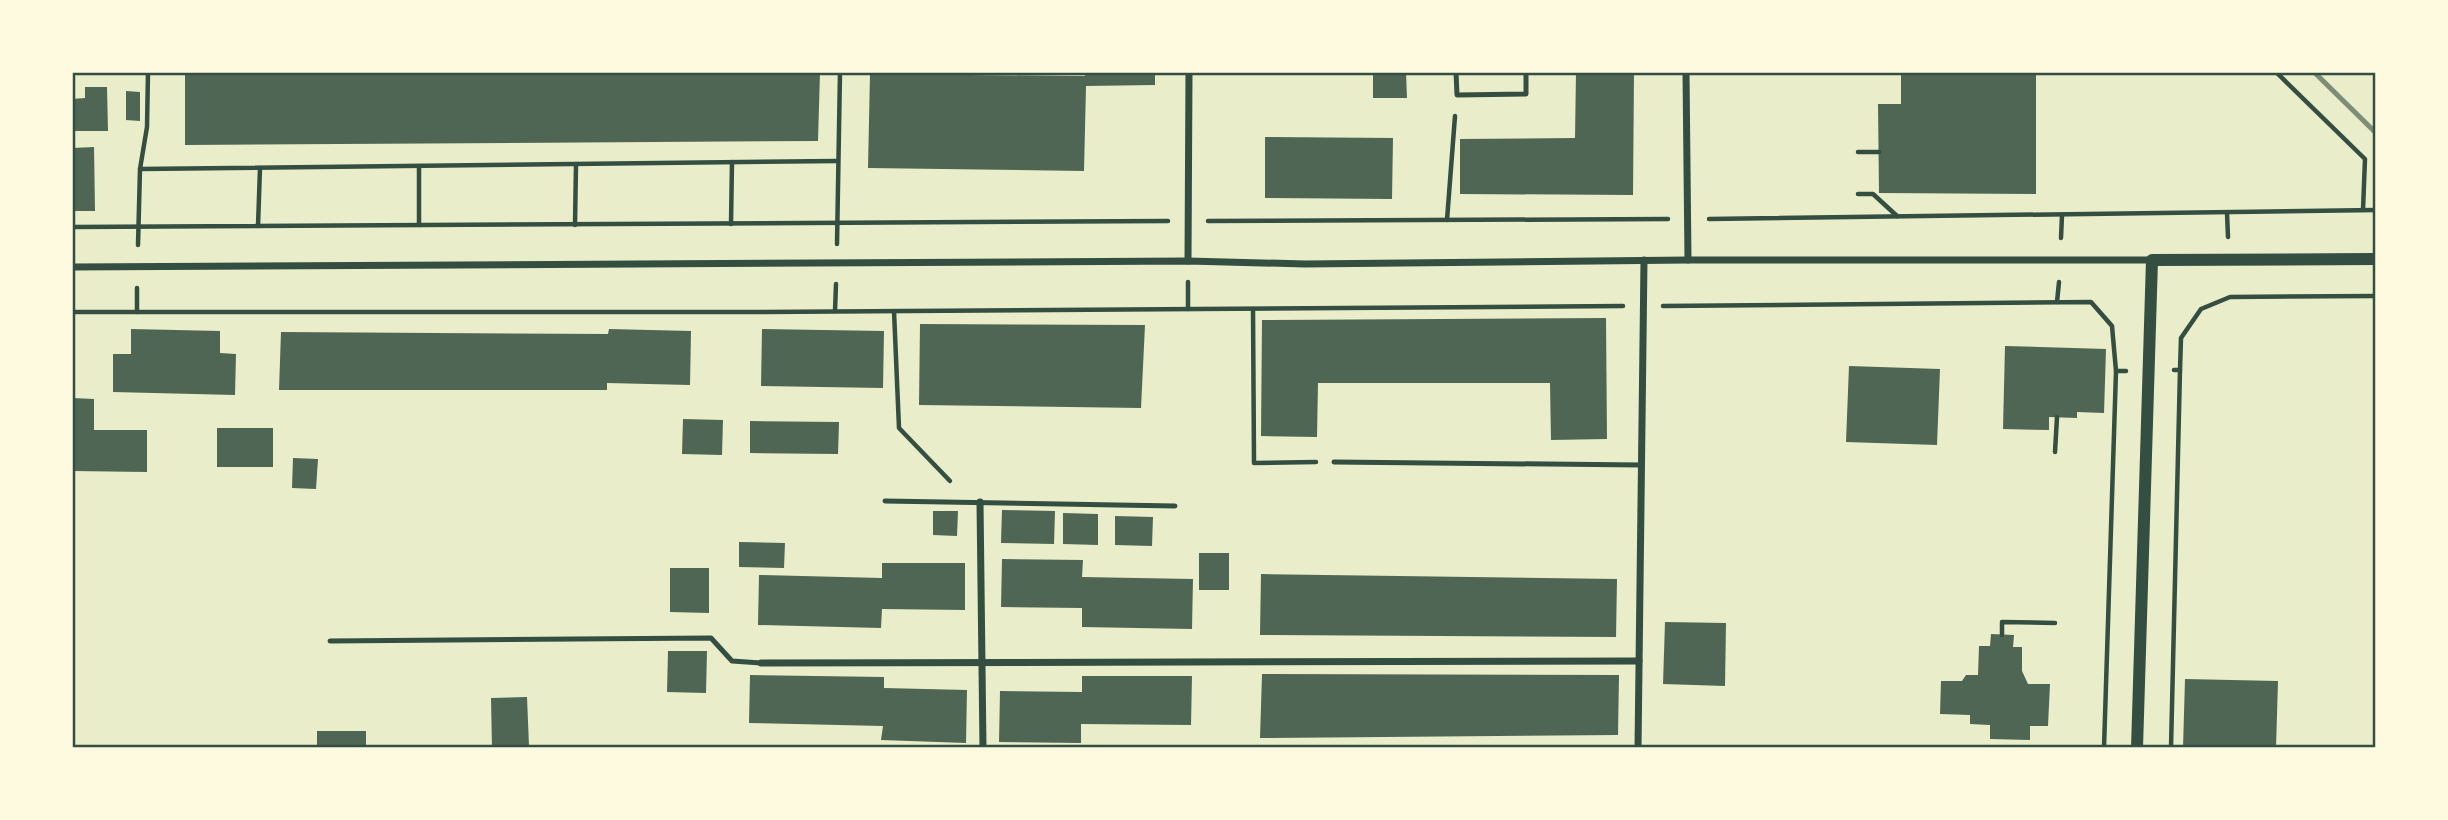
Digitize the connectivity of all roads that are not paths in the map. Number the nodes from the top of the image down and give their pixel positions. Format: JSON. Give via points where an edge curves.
{"nodes":[{"id":1,"x":1189,"y":72,"type":"edge"},
{"id":2,"x":1456,"y":72,"type":"edge"},
{"id":3,"x":1526,"y":72,"type":"edge"},
{"id":4,"x":1686,"y":72,"type":"edge"},
{"id":5,"x":2376,"y":259,"type":"edge"},
{"id":6,"x":1644,"y":260,"type":"junction"},
{"id":7,"x":1688,"y":260,"type":"junction"},
{"id":8,"x":2151,"y":260,"type":"junction"},
{"id":9,"x":1188,"y":261,"type":"junction"},
{"id":10,"x":72,"y":267,"type":"edge"},
{"id":11,"x":1334,"y":462,"type":"road end"},
{"id":12,"x":1641,"y":465,"type":"junction"},
{"id":13,"x":885,"y":501,"type":"dead end"},
{"id":14,"x":980,"y":502,"type":"junction"},
{"id":15,"x":1175,"y":506,"type":"dead end"},
{"id":16,"x":330,"y":641,"type":"dead end"},
{"id":17,"x":1639,"y":661,"type":"junction"},
{"id":18,"x":761,"y":663,"type":"joint"},
{"id":19,"x":983,"y":663,"type":"junction"},
{"id":20,"x":983,"y":748,"type":"edge"},
{"id":21,"x":1638,"y":748,"type":"edge"},
{"id":22,"x":2137,"y":748,"type":"edge"}],
"edges":[{"from":1,"to":9,"type":"street"},
{"from":2,"to":3,"type":"lane","via":[[1457,95],[1526,94]]},
{"from":4,"to":7,"type":"street"},
{"from":5,"to":8,"type":"street"},
{"from":6,"to":7,"type":"street"},
{"from":6,"to":9,"type":"street"},
{"from":6,"to":12,"type":"street"},
{"from":7,"to":8,"type":"street"},
{"from":8,"to":22,"type":"street"},
{"from":9,"to":10,"type":"street"},
{"from":11,"to":12,"type":"lane"},
{"from":12,"to":17,"type":"street"},
{"from":13,"to":14,"type":"lane"},
{"from":14,"to":15,"type":"lane"},
{"from":14,"to":19,"type":"street"},
{"from":16,"to":18,"type":"lane","via":[[710,638],[732,661]]},
{"from":17,"to":19,"type":"street"},
{"from":17,"to":21,"type":"street"},
{"from":18,"to":19,"type":"street"},
{"from":19,"to":20,"type":"street"}]}
